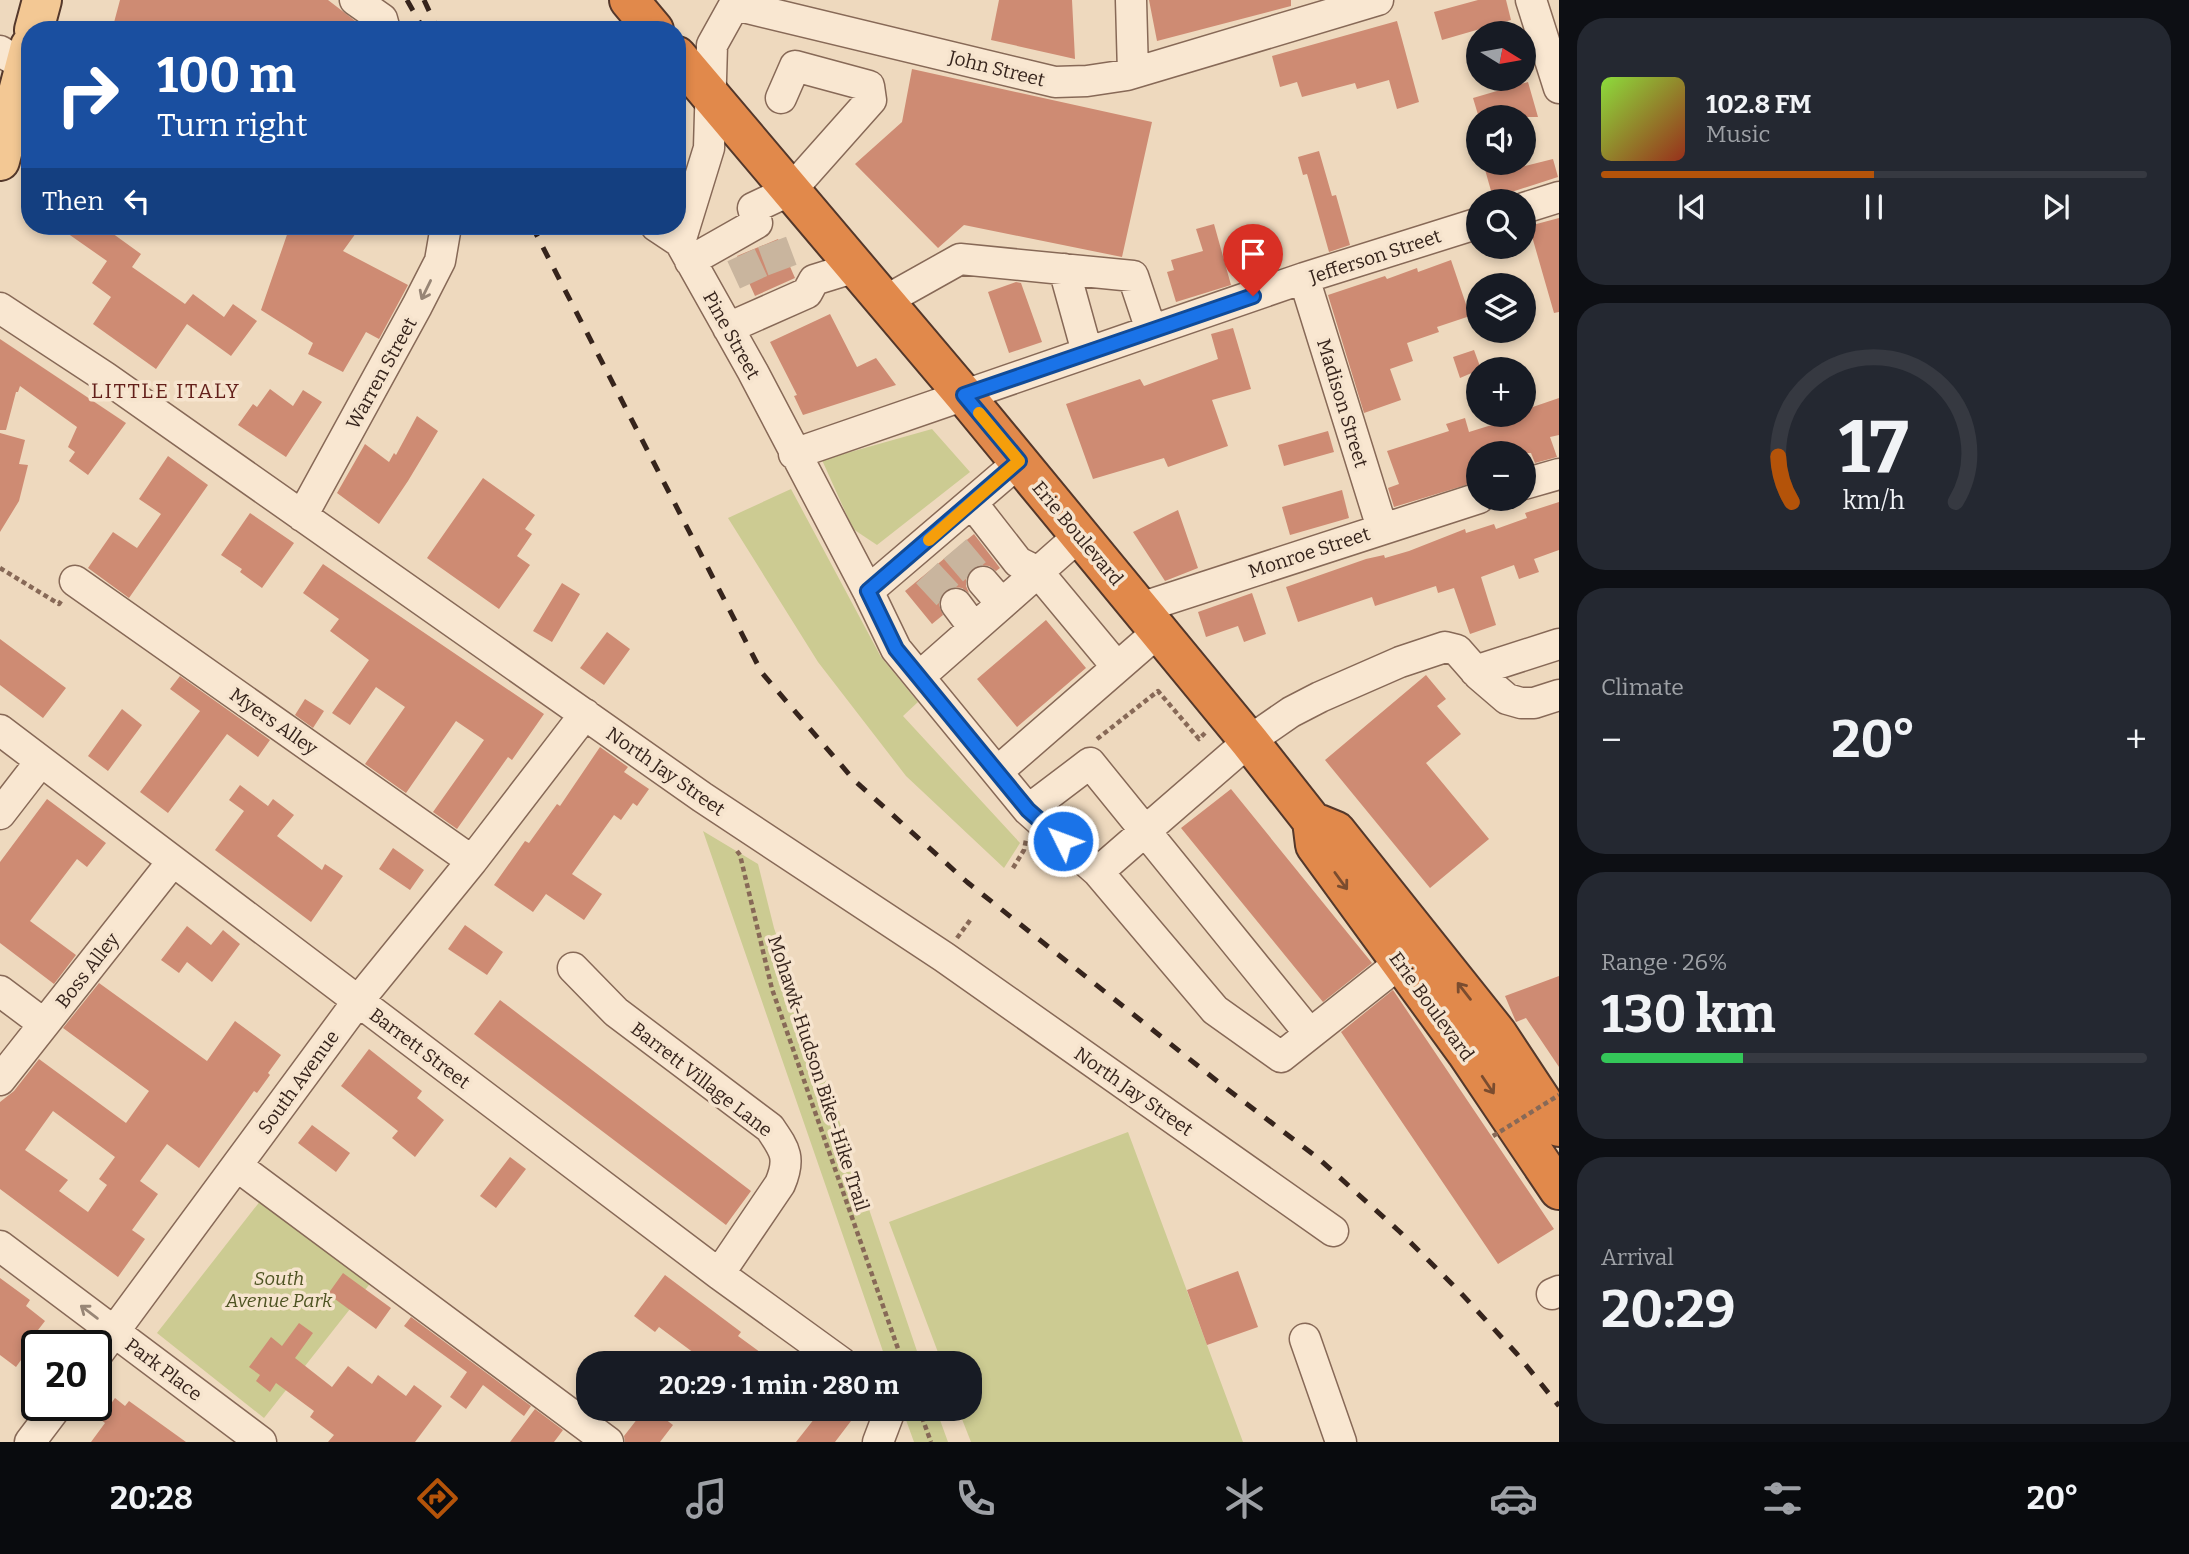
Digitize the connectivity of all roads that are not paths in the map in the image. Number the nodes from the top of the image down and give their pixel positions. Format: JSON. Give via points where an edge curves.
{"nodes":[{"id":1,"x":42,"y":0,"type":"edge"},
{"id":2,"x":355,"y":0,"type":"edge"},
{"id":3,"x":629,"y":0,"type":"edge"},
{"id":4,"x":1131,"y":0,"type":"edge"},
{"id":5,"x":1378,"y":0,"type":"edge"},
{"id":6,"x":1531,"y":0,"type":"edge"},
{"id":7,"x":736,"y":3,"type":"edge"},
{"id":8,"x":36,"y":21,"type":"edge"},
{"id":9,"x":380,"y":21,"type":"edge"},
{"id":10,"x":646,"y":21,"type":"edge"},
{"id":11,"x":808,"y":23,"type":"junction"},
{"id":12,"x":18,"y":54,"type":"edge"},
{"id":13,"x":686,"y":66,"type":"edge"},
{"id":14,"x":795,"y":66,"type":"junction"},
{"id":15,"x":1133,"y":73,"type":"junction"},
{"id":16,"x":1559,"y":88,"type":"edge"},
{"id":17,"x":709,"y":93,"type":"junction"},
{"id":18,"x":780,"y":98,"type":"dead end"},
{"id":19,"x":2,"y":146,"type":"edge"},
{"id":20,"x":791,"y":190,"type":"junction"},
{"id":21,"x":1559,"y":197,"type":"edge"},
{"id":22,"x":1536,"y":204,"type":"edge"},
{"id":23,"x":686,"y":212,"type":"edge"},
{"id":24,"x":1466,"y":227,"type":"edge"},
{"id":25,"x":444,"y":235,"type":"edge"},
{"id":26,"x":675,"y":243,"type":"edge"},
{"id":27,"x":856,"y":267,"type":"junction"},
{"id":28,"x":1064,"y":269,"type":"junction"},
{"id":29,"x":1304,"y":278,"type":"junction"},
{"id":30,"x":885,"y":302,"type":"junction"},
{"id":31,"x":0,"y":308,"type":"edge"},
{"id":32,"x":728,"y":328,"type":"junction"},
{"id":33,"x":1152,"y":330,"type":"junction"},
{"id":34,"x":1087,"y":352,"type":"junction"},
{"id":35,"x":964,"y":395,"type":"junction"},
{"id":36,"x":794,"y":454,"type":"junction"},
{"id":37,"x":1019,"y":461,"type":"junction"},
{"id":38,"x":1559,"y":474,"type":"edge"},
{"id":39,"x":1536,"y":481,"type":"edge"},
{"id":40,"x":1466,"y":502,"type":"edge"},
{"id":41,"x":972,"y":503,"type":"junction"},
{"id":42,"x":302,"y":516,"type":"junction"},
{"id":43,"x":1382,"y":528,"type":"junction"},
{"id":44,"x":1080,"y":535,"type":"junction"},
{"id":45,"x":1038,"y":572,"type":"junction"},
{"id":46,"x":75,"y":581,"type":"road end"},
{"id":47,"x":868,"y":591,"type":"junction"},
{"id":48,"x":956,"y":604,"type":"tunnel mouth"},
{"id":49,"x":1149,"y":619,"type":"junction"},
{"id":50,"x":974,"y":628,"type":"junction"},
{"id":51,"x":1559,"y":644,"type":"edge"},
{"id":52,"x":1117,"y":667,"type":"junction"},
{"id":53,"x":1475,"y":671,"type":"junction"},
{"id":54,"x":919,"y":677,"type":"junction"},
{"id":55,"x":1559,"y":695,"type":"edge"},
{"id":56,"x":585,"y":714,"type":"junction"},
{"id":57,"x":2,"y":735,"type":"edge"},
{"id":58,"x":1249,"y":741,"type":"junction"},
{"id":59,"x":41,"y":761,"type":"junction"},
{"id":60,"x":997,"y":772,"type":"junction"},
{"id":61,"x":1028,"y":810,"type":"junction"},
{"id":62,"x":0,"y":814,"type":"edge"},
{"id":63,"x":1312,"y":821,"type":"junction"},
{"id":64,"x":1145,"y":831,"type":"junction"},
{"id":65,"x":173,"y":861,"type":"junction"},
{"id":66,"x":472,"y":861,"type":"junction"},
{"id":67,"x":1098,"y":872,"type":"junction"},
{"id":68,"x":1401,"y":962,"type":"junction"},
{"id":69,"x":573,"y":968,"type":"dead end"},
{"id":70,"x":0,"y":992,"type":"edge"},
{"id":71,"x":358,"y":1001,"type":"junction"},
{"id":72,"x":44,"y":1024,"type":"junction"},
{"id":73,"x":1310,"y":1034,"type":"junction"},
{"id":74,"x":2,"y":1074,"type":"edge"},
{"id":75,"x":1559,"y":1127,"type":"edge"},
{"id":76,"x":237,"y":1166,"type":"junction"},
{"id":77,"x":1559,"y":1190,"type":"edge"},
{"id":78,"x":1333,"y":1231,"type":"dead end"},
{"id":79,"x":0,"y":1246,"type":"edge"},
{"id":80,"x":719,"y":1274,"type":"junction"},
{"id":81,"x":115,"y":1332,"type":"junction"},
{"id":82,"x":112,"y":1336,"type":"edge"},
{"id":83,"x":1305,"y":1339,"type":"dead end"},
{"id":84,"x":825,"y":1351,"type":"edge"},
{"id":85,"x":46,"y":1421,"type":"edge"},
{"id":86,"x":885,"y":1421,"type":"edge"},
{"id":87,"x":30,"y":1442,"type":"edge"},
{"id":88,"x":261,"y":1442,"type":"edge"},
{"id":89,"x":608,"y":1442,"type":"edge"},
{"id":90,"x":878,"y":1442,"type":"edge"},
{"id":91,"x":1341,"y":1442,"type":"edge"}],
"edges":[{"from":1,"to":8,"type":"main road"},
{"from":2,"to":9,"type":"street"},
{"from":3,"to":10,"type":"highway"},
{"from":4,"to":15,"type":"street"},
{"from":5,"to":15,"type":"street","name":"John Street"},
{"from":6,"to":16,"type":"street"},
{"from":7,"to":11,"type":"street","name":"John Street"},
{"from":7,"to":17,"type":"street","via":[[712,45]]},
{"from":11,"to":14,"type":"street"},
{"from":11,"to":15,"type":"street","name":"John Street","via":[[1055,82]]},
{"from":12,"to":19,"type":"main road"},
{"from":13,"to":17,"type":"highway","name":"Erie Boulevard"},
{"from":14,"to":18,"type":"street"},
{"from":14,"to":20,"type":"street","via":[[869,86],[871,100]]},
{"from":17,"to":20,"type":"highway","name":"Erie Boulevard"},
{"from":17,"to":23,"type":"street","via":[[709,148]]},
{"from":20,"to":26,"type":"street","via":[[753,208],[750,239]]},
{"from":20,"to":27,"type":"highway","name":"Erie Boulevard"},
{"from":21,"to":22,"type":"street"},
{"from":24,"to":29,"type":"street","name":"Jefferson Street"},
{"from":25,"to":42,"type":"street","name":"Warren Street","one_way":true,"via":[[440,261],[423,295]]},
{"from":26,"to":32,"type":"street","name":"Pine Street"},
{"from":27,"to":30,"type":"highway","name":"Erie Boulevard"},
{"from":27,"to":32,"type":"street","via":[[814,280],[807,293],[775,297]]},
{"from":28,"to":30,"type":"street","via":[[961,259]]},
{"from":28,"to":33,"type":"street","via":[[1133,276]]},
{"from":28,"to":34,"type":"street"},
{"from":29,"to":33,"type":"street","name":"Jefferson Street"},
{"from":29,"to":43,"type":"street","name":"Madison Street"},
{"from":30,"to":35,"type":"highway","name":"Erie Boulevard"},
{"from":31,"to":42,"type":"street","name":"North Jay Street"},
{"from":32,"to":36,"type":"street","name":"Pine Street"},
{"from":33,"to":34,"type":"street","name":"Jefferson Street"},
{"from":34,"to":35,"type":"street","name":"Jefferson Street"},
{"from":35,"to":36,"type":"street","name":"Jefferson Street"},
{"from":35,"to":37,"type":"highway","name":"Erie Boulevard"},
{"from":36,"to":47,"type":"street","name":"Pine Street"},
{"from":37,"to":41,"type":"street"},
{"from":37,"to":44,"type":"highway","name":"Erie Boulevard"},
{"from":38,"to":39,"type":"street"},
{"from":40,"to":43,"type":"street","name":"Monroe Street"},
{"from":41,"to":45,"type":"street","via":[[1018,562]]},
{"from":41,"to":47,"type":"street","via":[[948,540],[920,563]]},
{"from":42,"to":56,"type":"street","name":"North Jay Street"},
{"from":43,"to":49,"type":"street","name":"Monroe Street"},
{"from":44,"to":45,"type":"street"},
{"from":44,"to":49,"type":"highway","name":"Erie Boulevard"},
{"from":45,"to":50,"type":"street","via":[[992,593]]},
{"from":45,"to":52,"type":"street"},
{"from":46,"to":66,"type":"street","name":"Myers Alley"},
{"from":47,"to":54,"type":"street","name":"Pine Street","via":[[896,649]]},
{"from":48,"to":50,"type":"street"},
{"from":49,"to":52,"type":"street"},
{"from":49,"to":58,"type":"highway","name":"Erie Boulevard"},
{"from":50,"to":54,"type":"street"},
{"from":51,"to":53,"type":"street"},
{"from":52,"to":60,"type":"street"},
{"from":53,"to":55,"type":"street","via":[[1507,699],[1534,703]]},
{"from":53,"to":58,"type":"street","via":[[1457,650],[1445,647],[1320,697]]},
{"from":54,"to":60,"type":"street","name":"Pine Street"},
{"from":56,"to":66,"type":"street","name":"South Avenue"},
{"from":56,"to":78,"type":"street","name":"North Jay Street","via":[[944,957]]},
{"from":57,"to":59,"type":"street","name":"Barrett Street"},
{"from":58,"to":63,"type":"highway","name":"Erie Boulevard"},
{"from":58,"to":64,"type":"street"},
{"from":59,"to":62,"type":"street"},
{"from":59,"to":65,"type":"street","name":"Barrett Street"},
{"from":60,"to":61,"type":"street","name":"Pine Street"},
{"from":61,"to":64,"type":"street","via":[[1090,763]]},
{"from":61,"to":67,"type":"street","name":"Pine Street"},
{"from":63,"to":68,"type":"highway","name":"Erie Boulevard","one_way":true,"via":[[1315,845]]},
{"from":75,"to":63,"type":"highway","name":"Erie Boulevard","one_way":true,"via":[[1497,1033],[1370,873],[1336,831]]},
{"from":64,"to":67,"type":"street"},
{"from":64,"to":73,"type":"street"},
{"from":65,"to":71,"type":"street","name":"Barrett Street"},
{"from":65,"to":72,"type":"street","name":"Boss Alley"},
{"from":66,"to":71,"type":"street","name":"South Avenue"},
{"from":67,"to":73,"type":"street","name":"Pine Street","via":[[1215,1010],[1281,1056]]},
{"from":68,"to":73,"type":"street"},
{"from":68,"to":77,"type":"highway","name":"Erie Boulevard","one_way":true},
{"from":69,"to":80,"type":"street","name":"Barrett Village Lane","via":[[616,1012],[770,1128],[781,1144],[786,1168],[780,1184]]},
{"from":70,"to":72,"type":"street"},
{"from":71,"to":76,"type":"street","name":"South Avenue"},
{"from":71,"to":80,"type":"street","name":"Barrett Street"},
{"from":72,"to":74,"type":"street","name":"Boss Alley"},
{"from":76,"to":81,"type":"street","name":"South Avenue"},
{"from":76,"to":89,"type":"street"},
{"from":81,"to":79,"type":"street","name":"Park Place","one_way":true},
{"from":80,"to":84,"type":"street","name":"Barrett Street"},
{"from":81,"to":82,"type":"street","name":"South Avenue"},
{"from":81,"to":88,"type":"street","name":"Park Place"},
{"from":83,"to":91,"type":"street"},
{"from":85,"to":87,"type":"street"},
{"from":86,"to":90,"type":"street"}]}
